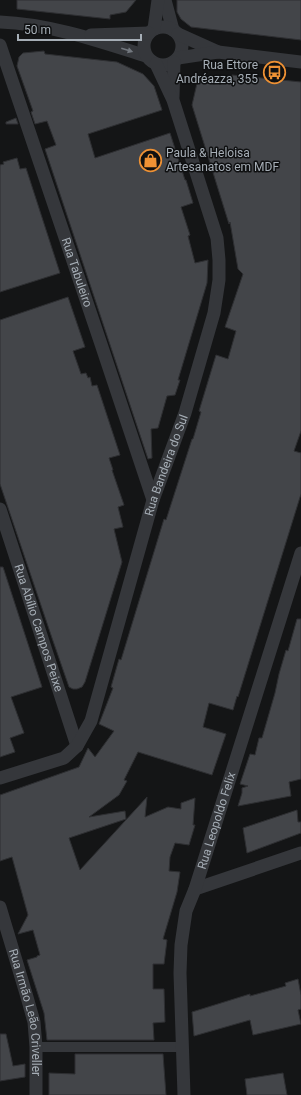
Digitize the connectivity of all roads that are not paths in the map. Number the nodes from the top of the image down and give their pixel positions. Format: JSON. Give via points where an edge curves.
{"nodes":[{"id":1,"x":158,"y":0,"type":"edge"},
{"id":2,"x":165,"y":0,"type":"edge"},
{"id":3,"x":0,"y":22,"type":"edge"},
{"id":4,"x":152,"y":31,"type":"junction"},
{"id":5,"x":175,"y":32,"type":"junction"},
{"id":6,"x":81,"y":35,"type":"junction"},
{"id":7,"x":0,"y":45,"type":"edge"},
{"id":8,"x":218,"y":52,"type":"junction"},
{"id":9,"x":151,"y":60,"type":"junction"},
{"id":10,"x":176,"y":60,"type":"junction"},
{"id":11,"x":301,"y":62,"type":"edge"},
{"id":12,"x":173,"y":100,"type":"junction"},
{"id":13,"x":153,"y":500,"type":"junction"},
{"id":14,"x":0,"y":509,"type":"edge"},
{"id":15,"x":301,"y":553,"type":"edge"},
{"id":16,"x":77,"y":746,"type":"junction"},
{"id":17,"x":0,"y":778,"type":"edge"},
{"id":18,"x":301,"y":852,"type":"edge"},
{"id":19,"x":195,"y":889,"type":"junction"},
{"id":20,"x":0,"y":907,"type":"edge"},
{"id":21,"x":36,"y":1047,"type":"junction"},
{"id":22,"x":183,"y":1047,"type":"junction"},
{"id":23,"x":36,"y":1095,"type":"edge"},
{"id":24,"x":184,"y":1095,"type":"edge"}],
"edges":[{"from":1,"to":4,"type":"street"},
{"from":2,"to":5,"type":"street"},
{"from":3,"to":6,"type":"street"},
{"from":4,"to":5,"type":"street","via":[[167,27]]},
{"from":4,"to":6,"type":"street"},
{"from":4,"to":9,"type":"street","via":[[144,44],[144,50]]},
{"from":5,"to":8,"type":"street"},
{"from":5,"to":10,"type":"street","via":[[181,39],[182,46]]},
{"from":6,"to":9,"type":"street","one_way":true},
{"from":7,"to":13,"type":"street","name":"Rua Tabuleiro"},
{"from":8,"to":10,"type":"street"},
{"from":8,"to":11,"type":"street"},
{"from":9,"to":10,"type":"street","via":[[162,65],[168,65]]},
{"from":9,"to":12,"type":"street","name":"Rua Bandeira do Sul"},
{"from":10,"to":12,"type":"street","name":"Rua Bandeira do Sul"},
{"from":12,"to":13,"type":"street","name":"Rua Bandeira do Sul","via":[[217,238],[219,280],[214,312],[185,413]]},
{"from":13,"to":16,"type":"street","name":"Rua Bandeira do Sul","via":[[91,721]]},
{"from":14,"to":16,"type":"street","name":"Rua Abílio Campos Peixe"},
{"from":15,"to":19,"type":"street","name":"Rua Leopoldo Felix"},
{"from":16,"to":17,"type":"street","name":"Rua Bandeira do Sul","via":[[64,758]]},
{"from":18,"to":19,"type":"street"},
{"from":19,"to":22,"type":"street","name":"Rua Leopoldo Felix","via":[[186,911],[181,945]]},
{"from":20,"to":21,"type":"street","name":"Rua Irmão Leão Criveller","via":[[34,1022]]},
{"from":21,"to":22,"type":"street"},
{"from":21,"to":23,"type":"street","name":"Rua Irmão Leão Criveller"},
{"from":22,"to":24,"type":"street","name":"Rua Leopoldo Felix"}]}
